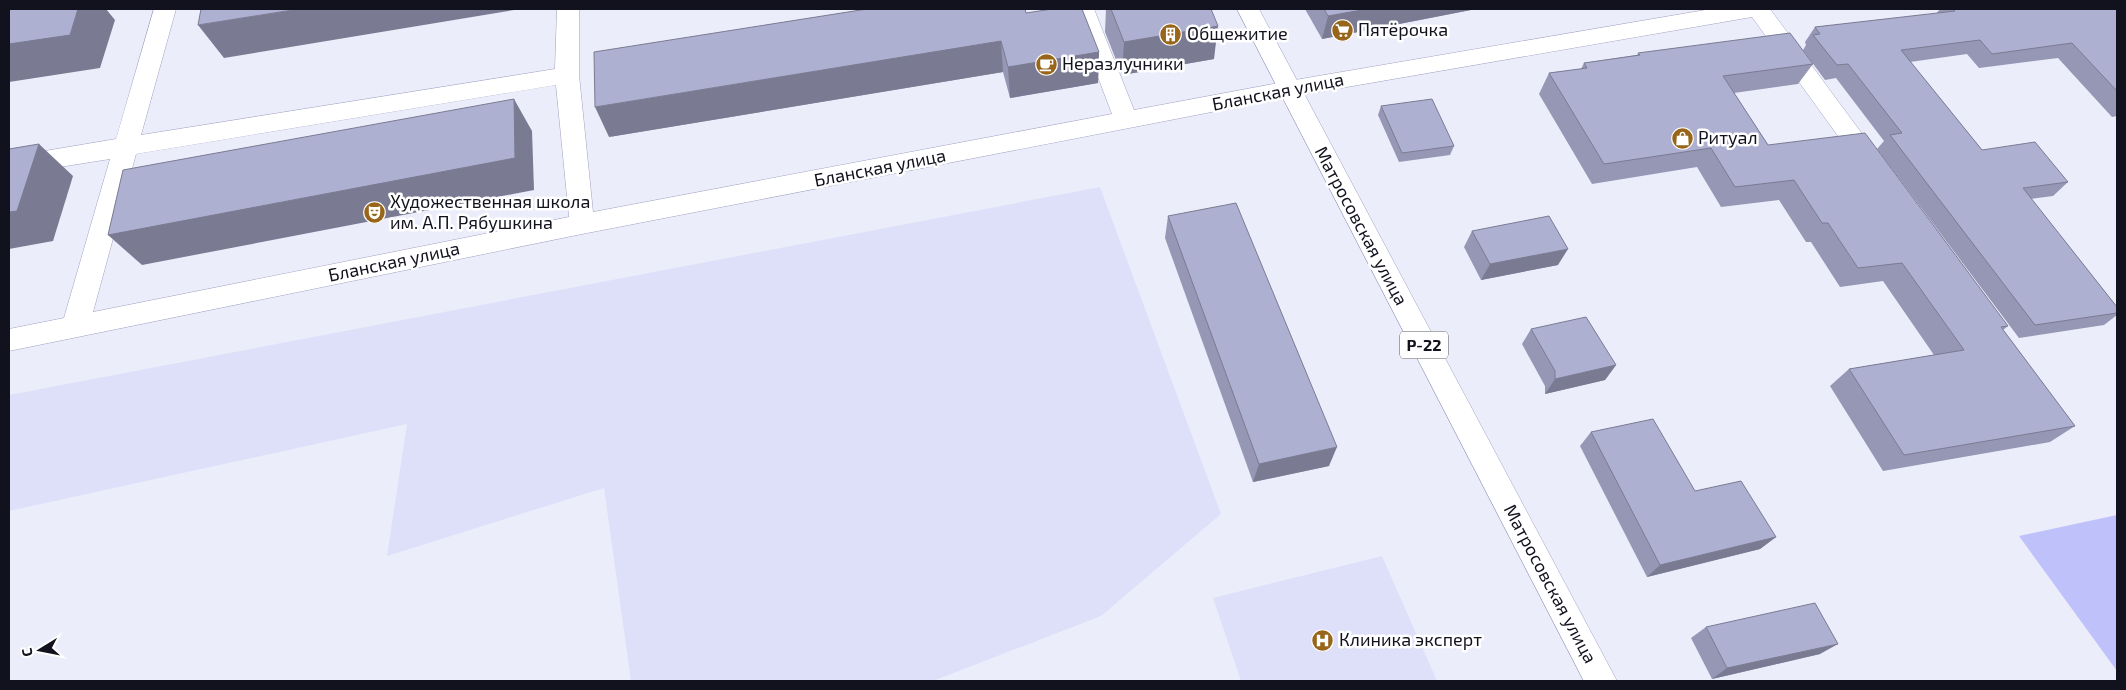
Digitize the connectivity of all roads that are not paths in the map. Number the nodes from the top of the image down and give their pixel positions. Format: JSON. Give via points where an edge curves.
{"nodes":[{"id":1,"x":165,"y":9,"type":"edge"},
{"id":2,"x":568,"y":9,"type":"edge"},
{"id":3,"x":1083,"y":9,"type":"edge"},
{"id":4,"x":1248,"y":9,"type":"edge"},
{"id":5,"x":1754,"y":9,"type":"edge"},
{"id":6,"x":1758,"y":9,"type":"edge"},
{"id":7,"x":567,"y":74,"type":"junction"},
{"id":8,"x":1289,"y":88,"type":"junction"},
{"id":9,"x":1127,"y":121,"type":"junction"},
{"id":10,"x":127,"y":148,"type":"junction"},
{"id":11,"x":9,"y":166,"type":"edge"},
{"id":12,"x":1886,"y":183,"type":"edge"},
{"id":13,"x":582,"y":224,"type":"junction"},
{"id":14,"x":75,"y":327,"type":"junction"},
{"id":15,"x":9,"y":340,"type":"edge"},
{"id":16,"x":1600,"y":681,"type":"edge"}],
"edges":[{"from":1,"to":10,"type":"main road"},
{"from":2,"to":7,"type":"main road"},
{"from":3,"to":9,"type":"main road"},
{"from":4,"to":8,"type":"main road","name":"Матросовская улица","number":"Р-22"},
{"from":5,"to":8,"type":"main road","name":"Бланская улица"},
{"from":6,"to":12,"type":"main road"},
{"from":7,"to":10,"type":"main road"},
{"from":7,"to":13,"type":"main road"},
{"from":8,"to":9,"type":"main road","name":"Бланская улица"},
{"from":8,"to":16,"type":"main road","name":"Матросовская улица","number":"Р-22"},
{"from":9,"to":13,"type":"main road","name":"Бланская улица"},
{"from":10,"to":11,"type":"main road"},
{"from":10,"to":14,"type":"main road"},
{"from":13,"to":14,"type":"main road","name":"Бланская улица"},
{"from":14,"to":15,"type":"main road","name":"Бланская улица"}]}
